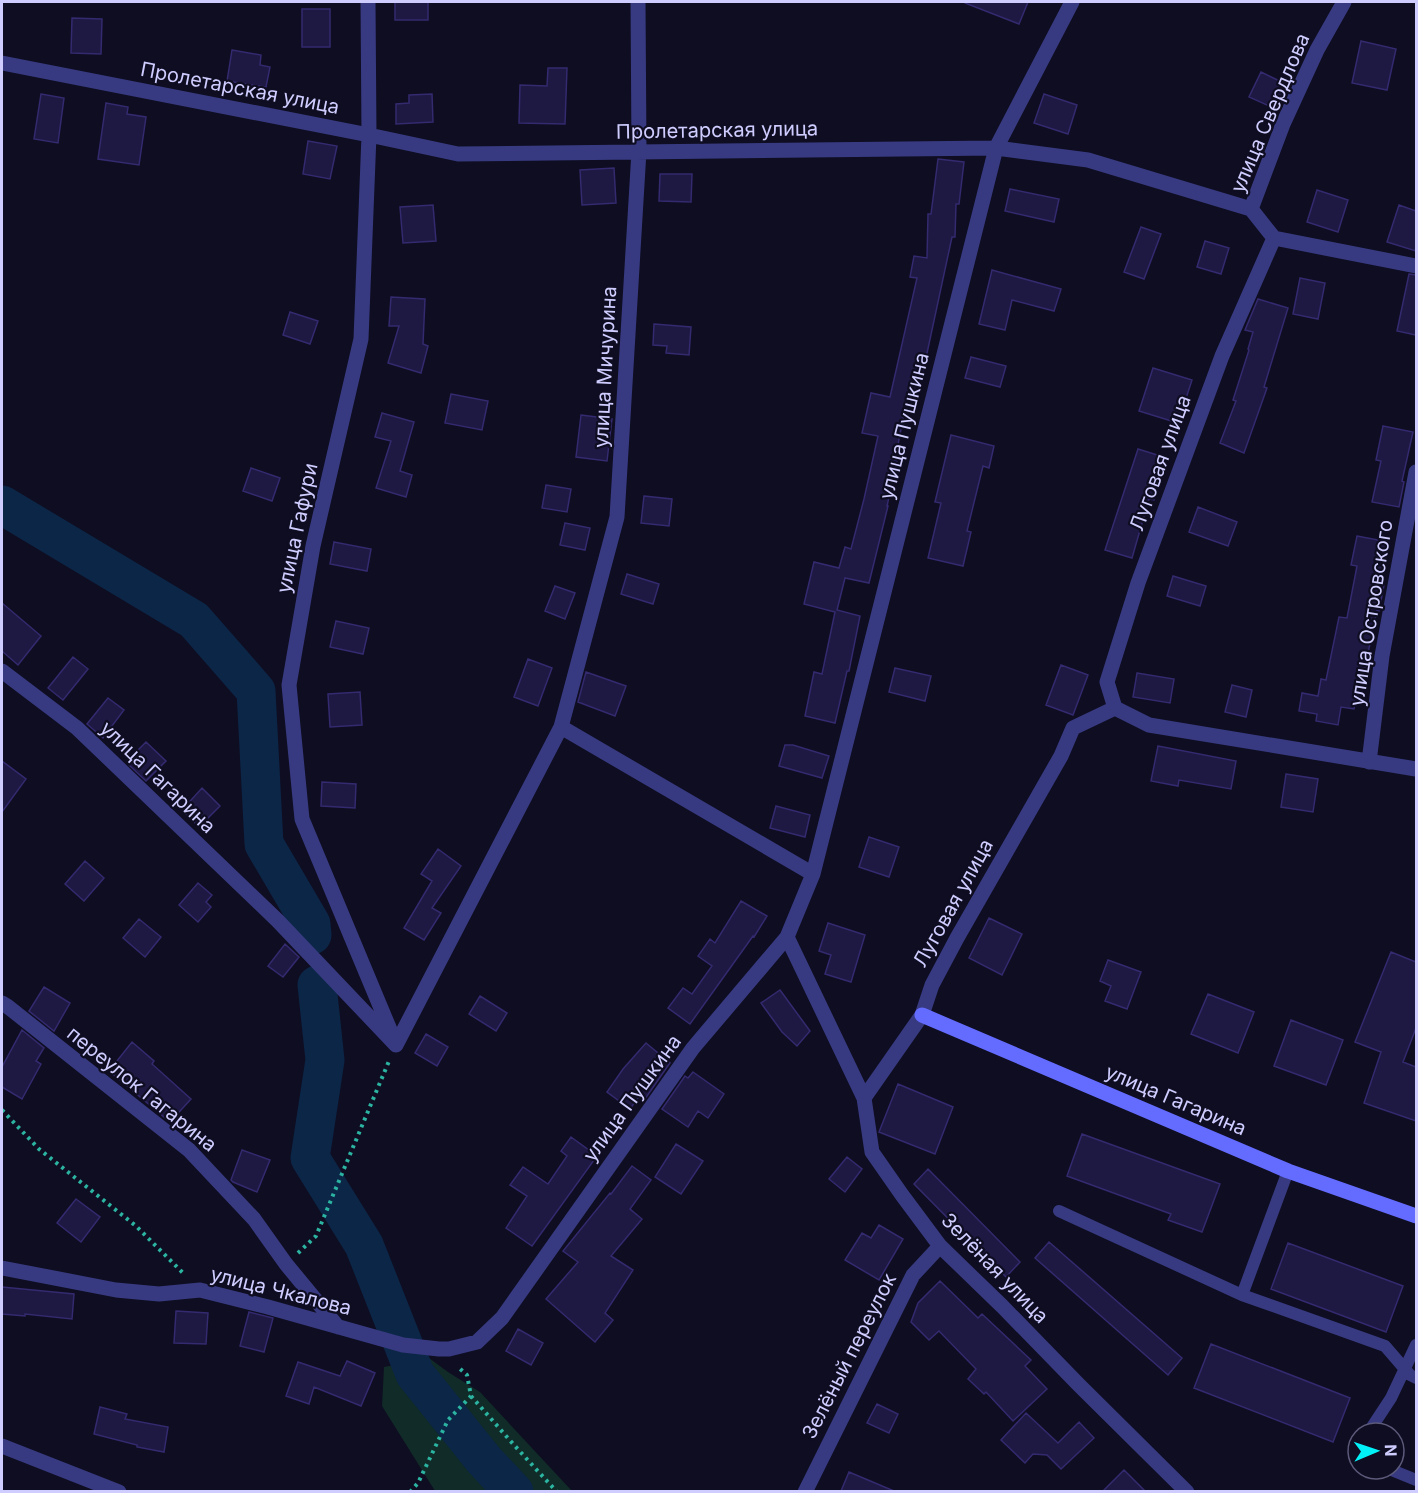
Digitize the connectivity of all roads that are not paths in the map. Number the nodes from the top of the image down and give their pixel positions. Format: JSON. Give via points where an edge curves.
{"nodes":[{"id":1,"x":369,"y":2,"type":"edge"},
{"id":2,"x":638,"y":2,"type":"edge"},
{"id":3,"x":1072,"y":2,"type":"edge"},
{"id":4,"x":1344,"y":2,"type":"edge"},
{"id":5,"x":2,"y":63,"type":"edge"},
{"id":6,"x":369,"y":135,"type":"junction"},
{"id":7,"x":996,"y":148,"type":"junction"},
{"id":8,"x":639,"y":151,"type":"junction"},
{"id":9,"x":1251,"y":209,"type":"junction"},
{"id":10,"x":1274,"y":238,"type":"junction"},
{"id":11,"x":1416,"y":266,"type":"edge"},
{"id":12,"x":1416,"y":472,"type":"edge"},
{"id":13,"x":2,"y":671,"type":"edge"},
{"id":14,"x":1115,"y":708,"type":"junction"},
{"id":15,"x":561,"y":727,"type":"junction"},
{"id":16,"x":1370,"y":762,"type":"junction"},
{"id":17,"x":1416,"y":770,"type":"edge"},
{"id":18,"x":813,"y":874,"type":"junction"},
{"id":19,"x":787,"y":937,"type":"junction"},
{"id":20,"x":2,"y":1004,"type":"edge"},
{"id":21,"x":922,"y":1015,"type":"junction"},
{"id":22,"x":396,"y":1045,"type":"junction"},
{"id":23,"x":864,"y":1098,"type":"junction"},
{"id":24,"x":1288,"y":1171,"type":"junction"},
{"id":25,"x":1059,"y":1211,"type":"dead end"},
{"id":26,"x":1416,"y":1216,"type":"edge"},
{"id":27,"x":940,"y":1246,"type":"junction"},
{"id":28,"x":2,"y":1268,"type":"edge"},
{"id":29,"x":1242,"y":1296,"type":"junction"},
{"id":30,"x":338,"y":1327,"type":"junction"},
{"id":31,"x":477,"y":1342,"type":"joint"},
{"id":32,"x":1416,"y":1345,"type":"edge"},
{"id":33,"x":1405,"y":1369,"type":"junction"},
{"id":34,"x":1416,"y":1378,"type":"edge"},
{"id":35,"x":1376,"y":1421,"type":"edge"},
{"id":36,"x":2,"y":1446,"type":"edge"},
{"id":37,"x":119,"y":1491,"type":"edge"},
{"id":38,"x":805,"y":1491,"type":"edge"},
{"id":39,"x":1187,"y":1491,"type":"edge"}],
"edges":[{"from":1,"to":6,"type":"street","name":"улица Гафури"},
{"from":2,"to":8,"type":"street","name":"улица Мичурина"},
{"from":3,"to":7,"type":"street","name":"улица Пушкина"},
{"from":4,"to":9,"type":"street","name":"улица Свердлова","via":[[1283,124]]},
{"from":5,"to":6,"type":"street","name":"Пролетарская улица"},
{"from":6,"to":8,"type":"street","name":"Пролетарская улица","via":[[458,154]]},
{"from":6,"to":22,"type":"street","name":"улица Гафури","via":[[361,339],[313,546],[289,685],[302,819]]},
{"from":7,"to":8,"type":"street","name":"Пролетарская улица"},
{"from":7,"to":9,"type":"street","name":"Пролетарская улица","via":[[1088,160]]},
{"from":7,"to":18,"type":"street","name":"улица Пушкина"},
{"from":8,"to":15,"type":"street","name":"улица Мичурина","via":[[617,517]]},
{"from":9,"to":10,"type":"street"},
{"from":10,"to":11,"type":"street"},
{"from":10,"to":14,"type":"street","name":"Луговая улица","via":[[1222,356],[1138,583],[1107,682]]},
{"from":12,"to":16,"type":"street","name":"улица Островского","via":[[1382,656]]},
{"from":13,"to":22,"type":"street","name":"улица Гагарина","via":[[77,728],[278,921]]},
{"from":14,"to":16,"type":"street","via":[[1149,725]]},
{"from":14,"to":21,"type":"street","name":"Луговая улица","via":[[1073,728],[932,985]]},
{"from":15,"to":18,"type":"street"},
{"from":15,"to":22,"type":"street","name":"улица Мичурина"},
{"from":16,"to":17,"type":"street"},
{"from":18,"to":19,"type":"street","name":"улица Пушкина"},
{"from":19,"to":23,"type":"street","name":"Зелёная улица"},
{"from":19,"to":31,"type":"street","name":"улица Пушкина","via":[[693,1048],[502,1318]]},
{"from":20,"to":30,"type":"street","name":"переулок Гагарина","via":[[189,1150],[254,1219]]},
{"from":21,"to":23,"type":"street","name":"Луговая улица"},
{"from":21,"to":24,"type":"street","name":"улица Гагарина"},
{"from":23,"to":27,"type":"street","name":"Зелёная улица","via":[[872,1152]]},
{"from":24,"to":26,"type":"street","name":"улица Гагарина"},
{"from":24,"to":29,"type":"lane"},
{"from":25,"to":29,"type":"lane"},
{"from":27,"to":38,"type":"street","name":"Зелёный переулок","via":[[913,1275]]},
{"from":27,"to":39,"type":"street","name":"Зелёная улица"},
{"from":28,"to":30,"type":"street","name":"улица Чкалова","via":[[116,1290],[159,1294],[200,1290]]},
{"from":29,"to":33,"type":"lane","via":[[1386,1346]]},
{"from":30,"to":31,"type":"street","name":"улица Чкалова","via":[[403,1345],[439,1349]]},
{"from":32,"to":33,"type":"lane"},
{"from":33,"to":34,"type":"lane"},
{"from":33,"to":35,"type":"lane"},
{"from":36,"to":37,"type":"street"}]}
